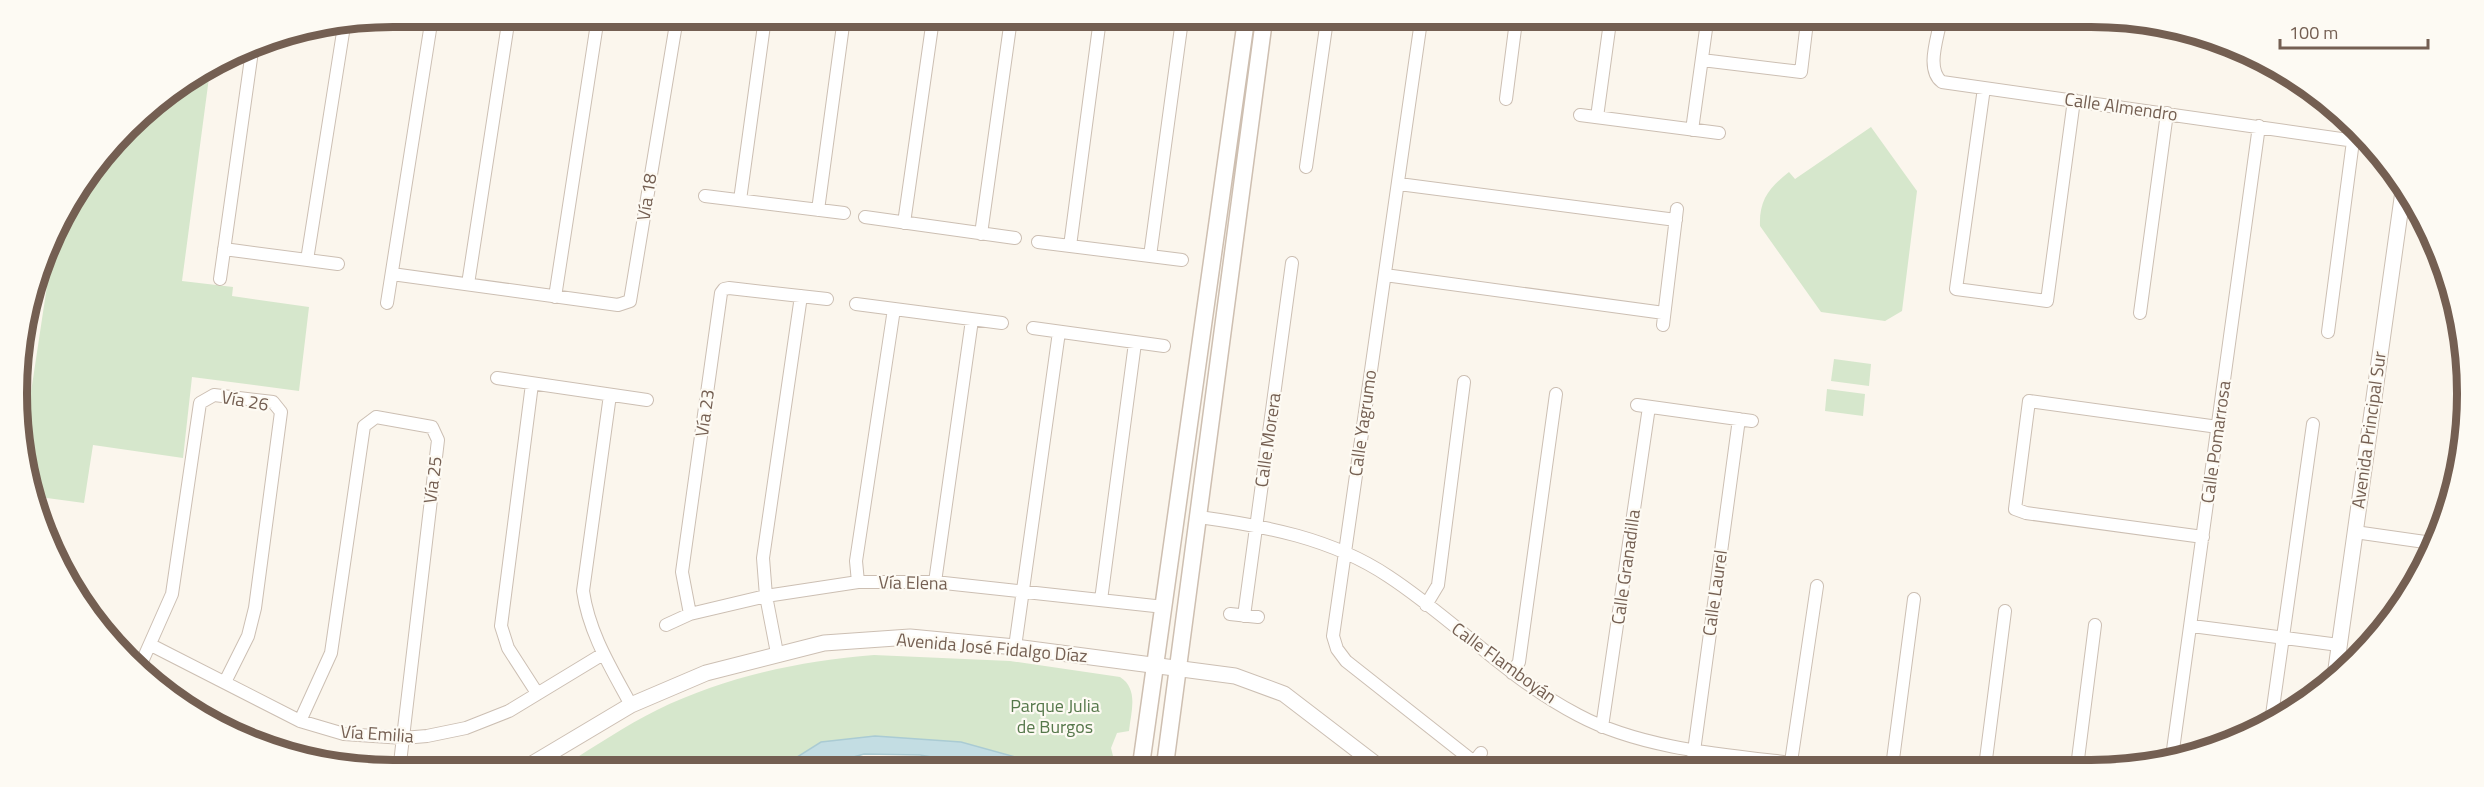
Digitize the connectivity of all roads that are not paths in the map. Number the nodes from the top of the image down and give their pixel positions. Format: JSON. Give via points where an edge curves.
{"nodes":[{"id":1,"x":430,"y":27,"type":"edge"},
{"id":2,"x":507,"y":27,"type":"edge"},
{"id":3,"x":596,"y":27,"type":"edge"},
{"id":4,"x":676,"y":27,"type":"edge"},
{"id":5,"x":764,"y":27,"type":"edge"},
{"id":6,"x":843,"y":27,"type":"edge"},
{"id":7,"x":932,"y":27,"type":"edge"},
{"id":8,"x":1010,"y":27,"type":"edge"},
{"id":9,"x":1099,"y":27,"type":"edge"},
{"id":10,"x":1181,"y":27,"type":"edge"},
{"id":11,"x":1245,"y":27,"type":"edge"},
{"id":12,"x":1263,"y":27,"type":"edge"},
{"id":13,"x":1326,"y":27,"type":"edge"},
{"id":14,"x":1420,"y":27,"type":"edge"},
{"id":15,"x":1515,"y":27,"type":"edge"},
{"id":16,"x":1609,"y":27,"type":"edge"},
{"id":17,"x":1706,"y":27,"type":"edge"},
{"id":18,"x":1806,"y":27,"type":"edge"},
{"id":19,"x":1939,"y":27,"type":"edge"},
{"id":20,"x":343,"y":30,"type":"edge"},
{"id":21,"x":251,"y":56,"type":"edge"},
{"id":22,"x":1702,"y":60,"type":"junction"},
{"id":23,"x":1984,"y":88,"type":"junction"},
{"id":24,"x":1506,"y":99,"type":"dead end"},
{"id":25,"x":2074,"y":100,"type":"junction"},
{"id":26,"x":2167,"y":113,"type":"junction"},
{"id":27,"x":1580,"y":115,"type":"dead end"},
{"id":28,"x":1597,"y":117,"type":"junction"},
{"id":29,"x":2259,"y":126,"type":"junction"},
{"id":30,"x":1692,"y":130,"type":"junction"},
{"id":31,"x":1719,"y":133,"type":"dead end"},
{"id":32,"x":2357,"y":141,"type":"edge"},
{"id":33,"x":1306,"y":167,"type":"dead end"},
{"id":34,"x":1399,"y":184,"type":"junction"},
{"id":35,"x":705,"y":196,"type":"dead end"},
{"id":36,"x":740,"y":200,"type":"junction"},
{"id":37,"x":2407,"y":208,"type":"edge"},
{"id":38,"x":818,"y":210,"type":"junction"},
{"id":39,"x":844,"y":213,"type":"dead end"},
{"id":40,"x":865,"y":217,"type":"dead end"},
{"id":41,"x":904,"y":223,"type":"junction"},
{"id":42,"x":981,"y":234,"type":"junction"},
{"id":43,"x":1015,"y":238,"type":"dead end"},
{"id":44,"x":1038,"y":242,"type":"dead end"},
{"id":45,"x":1070,"y":246,"type":"junction"},
{"id":46,"x":224,"y":249,"type":"junction"},
{"id":47,"x":1150,"y":256,"type":"junction"},
{"id":48,"x":307,"y":260,"type":"junction"},
{"id":49,"x":1182,"y":260,"type":"dead end"},
{"id":50,"x":1292,"y":263,"type":"dead end"},
{"id":51,"x":338,"y":264,"type":"dead end"},
{"id":52,"x":392,"y":274,"type":"junction"},
{"id":53,"x":1385,"y":275,"type":"junction"},
{"id":54,"x":220,"y":279,"type":"dead end"},
{"id":55,"x":468,"y":284,"type":"junction"},
{"id":56,"x":801,"y":296,"type":"junction"},
{"id":57,"x":555,"y":297,"type":"junction"},
{"id":58,"x":827,"y":299,"type":"dead end"},
{"id":59,"x":387,"y":303,"type":"dead end"},
{"id":60,"x":856,"y":304,"type":"dead end"},
{"id":61,"x":894,"y":309,"type":"junction"},
{"id":62,"x":2140,"y":312,"type":"dead end"},
{"id":63,"x":972,"y":320,"type":"junction"},
{"id":64,"x":1002,"y":323,"type":"dead end"},
{"id":65,"x":1033,"y":328,"type":"dead end"},
{"id":66,"x":1059,"y":332,"type":"junction"},
{"id":67,"x":2328,"y":332,"type":"dead end"},
{"id":68,"x":1135,"y":343,"type":"junction"},
{"id":69,"x":1164,"y":346,"type":"dead end"},
{"id":70,"x":497,"y":378,"type":"dead end"},
{"id":71,"x":1464,"y":382,"type":"dead end"},
{"id":72,"x":532,"y":384,"type":"junction"},
{"id":73,"x":1556,"y":394,"type":"dead end"},
{"id":74,"x":610,"y":395,"type":"junction"},
{"id":75,"x":647,"y":400,"type":"dead end"},
{"id":76,"x":1745,"y":420,"type":"joint"},
{"id":77,"x":2313,"y":424,"type":"dead end"},
{"id":78,"x":2218,"y":428,"type":"junction"},
{"id":79,"x":1199,"y":517,"type":"junction"},
{"id":80,"x":1256,"y":524,"type":"junction"},
{"id":81,"x":2355,"y":532,"type":"junction"},
{"id":82,"x":2203,"y":537,"type":"junction"},
{"id":83,"x":2425,"y":542,"type":"edge"},
{"id":84,"x":1345,"y":552,"type":"junction"},
{"id":85,"x":858,"y":582,"type":"junction"},
{"id":86,"x":936,"y":582,"type":"junction"},
{"id":87,"x":1817,"y":586,"type":"dead end"},
{"id":88,"x":1023,"y":591,"type":"junction"},
{"id":89,"x":766,"y":596,"type":"junction"},
{"id":90,"x":1101,"y":600,"type":"junction"},
{"id":91,"x":1914,"y":600,"type":"dead end"},
{"id":92,"x":1426,"y":605,"type":"junction"},
{"id":93,"x":1164,"y":607,"type":"junction"},
{"id":94,"x":2006,"y":611,"type":"dead end"},
{"id":95,"x":690,"y":614,"type":"junction"},
{"id":96,"x":1230,"y":614,"type":"dead end"},
{"id":97,"x":1244,"y":616,"type":"junction"},
{"id":98,"x":1258,"y":617,"type":"dead end"},
{"id":99,"x":666,"y":625,"type":"dead end"},
{"id":100,"x":2095,"y":625,"type":"dead end"},
{"id":101,"x":2192,"y":626,"type":"junction"},
{"id":102,"x":2283,"y":638,"type":"junction"},
{"id":103,"x":151,"y":645,"type":"junction"},
{"id":104,"x":2339,"y":645,"type":"junction"},
{"id":105,"x":1015,"y":647,"type":"junction"},
{"id":106,"x":777,"y":653,"type":"junction"},
{"id":107,"x":603,"y":654,"type":"junction"},
{"id":108,"x":143,"y":661,"type":"edge"},
{"id":109,"x":1154,"y":664,"type":"junction"},
{"id":110,"x":2336,"y":665,"type":"edge"},
{"id":111,"x":1178,"y":668,"type":"junction"},
{"id":112,"x":1512,"y":673,"type":"junction"},
{"id":113,"x":225,"y":682,"type":"junction"},
{"id":114,"x":537,"y":693,"type":"junction"},
{"id":115,"x":631,"y":705,"type":"junction"},
{"id":116,"x":2272,"y":712,"type":"edge"},
{"id":117,"x":300,"y":721,"type":"junction"},
{"id":118,"x":1602,"y":727,"type":"junction"},
{"id":119,"x":403,"y":738,"type":"junction"},
{"id":120,"x":1694,"y":748,"type":"junction"},
{"id":121,"x":2173,"y":751,"type":"edge"},
{"id":122,"x":1477,"y":758,"type":"dead end"},
{"id":123,"x":400,"y":760,"type":"edge"},
{"id":124,"x":539,"y":760,"type":"edge"},
{"id":125,"x":1142,"y":760,"type":"edge"},
{"id":126,"x":1166,"y":760,"type":"edge"},
{"id":127,"x":1370,"y":760,"type":"edge"},
{"id":128,"x":1693,"y":760,"type":"edge"},
{"id":129,"x":1777,"y":760,"type":"edge"},
{"id":130,"x":1791,"y":760,"type":"edge"},
{"id":131,"x":1893,"y":760,"type":"edge"},
{"id":132,"x":1986,"y":760,"type":"edge"},
{"id":133,"x":2078,"y":760,"type":"edge"}],
"edges":[{"from":1,"to":52,"type":"street"},
{"from":2,"to":55,"type":"street"},
{"from":3,"to":57,"type":"street"},
{"from":4,"to":57,"type":"street","name":"Vía 18","via":[[630,301],[618,305]]},
{"from":5,"to":36,"type":"street"},
{"from":6,"to":38,"type":"street"},
{"from":7,"to":41,"type":"street"},
{"from":8,"to":42,"type":"street"},
{"from":9,"to":45,"type":"street"},
{"from":10,"to":47,"type":"street"},
{"from":11,"to":93,"type":"main road"},
{"from":12,"to":79,"type":"main road"},
{"from":13,"to":33,"type":"street"},
{"from":14,"to":34,"type":"street","name":"Calle Yagrumo"},
{"from":15,"to":24,"type":"street"},
{"from":16,"to":28,"type":"street"},
{"from":17,"to":22,"type":"street"},
{"from":18,"to":22,"type":"street","via":[[1801,72]]},
{"from":19,"to":23,"type":"street","name":"Calle Almendro","via":[[1933,68],[1937,78]]},
{"from":20,"to":48,"type":"street"},
{"from":21,"to":46,"type":"street"},
{"from":22,"to":30,"type":"street"},
{"from":23,"to":25,"type":"street","name":"Calle Almendro"},
{"from":23,"to":25,"type":"street","via":[[1956,289],[2047,301]]},
{"from":25,"to":26,"type":"street","name":"Calle Almendro"},
{"from":26,"to":29,"type":"street","name":"Calle Almendro"},
{"from":26,"to":62,"type":"street"},
{"from":27,"to":28,"type":"street"},
{"from":28,"to":30,"type":"street"},
{"from":29,"to":32,"type":"street","name":"Calle Almendro"},
{"from":29,"to":78,"type":"street","name":"Calle Pomarrosa"},
{"from":30,"to":31,"type":"street"},
{"from":32,"to":67,"type":"street"},
{"from":34,"to":53,"type":"street","name":"Calle Yagrumo"},
{"from":34,"to":53,"type":"street","via":[[1676,214],[1663,319]]},
{"from":35,"to":36,"type":"street"},
{"from":36,"to":38,"type":"street"},
{"from":37,"to":81,"type":"street","name":"Avenida Principal Sur"},
{"from":38,"to":39,"type":"street"},
{"from":40,"to":41,"type":"street"},
{"from":41,"to":42,"type":"street"},
{"from":42,"to":43,"type":"street"},
{"from":44,"to":45,"type":"street"},
{"from":45,"to":47,"type":"street"},
{"from":46,"to":48,"type":"street"},
{"from":46,"to":54,"type":"street"},
{"from":47,"to":49,"type":"street"},
{"from":48,"to":51,"type":"street"},
{"from":50,"to":80,"type":"street","name":"Calle Morera"},
{"from":52,"to":55,"type":"street","name":"Vía 18"},
{"from":52,"to":59,"type":"street"},
{"from":53,"to":84,"type":"street","name":"Calle Yagrumo"},
{"from":55,"to":57,"type":"street","name":"Vía 18"},
{"from":56,"to":58,"type":"street","name":"Vía 23"},
{"from":56,"to":89,"type":"street","via":[[763,558]]},
{"from":56,"to":95,"type":"street","name":"Vía 23","via":[[729,288],[722,293],[682,572]]},
{"from":60,"to":61,"type":"street"},
{"from":61,"to":63,"type":"street"},
{"from":61,"to":85,"type":"street","via":[[856,561]]},
{"from":63,"to":64,"type":"street"},
{"from":63,"to":86,"type":"street"},
{"from":65,"to":66,"type":"street"},
{"from":66,"to":68,"type":"street"},
{"from":66,"to":88,"type":"street"},
{"from":68,"to":69,"type":"street"},
{"from":68,"to":90,"type":"street"},
{"from":70,"to":72,"type":"street"},
{"from":71,"to":92,"type":"street","via":[[1438,585]]},
{"from":72,"to":74,"type":"street"},
{"from":72,"to":114,"type":"street","via":[[501,626],[508,648]]},
{"from":73,"to":112,"type":"street","via":[[1519,662]]},
{"from":74,"to":75,"type":"street"},
{"from":74,"to":107,"type":"street","via":[[584,591],[586,614]]},
{"from":76,"to":118,"type":"street","name":"Calle Granadilla","via":[[1643,406]]},
{"from":76,"to":120,"type":"street","name":"Calle Laurel"},
{"from":77,"to":102,"type":"street"},
{"from":78,"to":82,"type":"street","name":"Calle Pomarrosa"},
{"from":78,"to":82,"type":"street","via":[[2029,401],[2014,509]]},
{"from":79,"to":80,"type":"street","name":"Calle Flamboyán"},
{"from":79,"to":111,"type":"main road"},
{"from":80,"to":84,"type":"street","name":"Calle Flamboyán"},
{"from":80,"to":97,"type":"street","name":"Calle Morera"},
{"from":81,"to":83,"type":"street"},
{"from":81,"to":104,"type":"street","name":"Avenida Principal Sur"},
{"from":82,"to":101,"type":"street","name":"Calle Pomarrosa"},
{"from":84,"to":92,"type":"street","name":"Calle Flamboyán","via":[[1388,576]]},
{"from":84,"to":122,"type":"street","name":"Calle Yagrumo","via":[[1333,636],[1337,649],[1346,661]]},
{"from":85,"to":86,"type":"street","name":"Vía Elena"},
{"from":85,"to":89,"type":"street","name":"Vía Elena"},
{"from":86,"to":88,"type":"street","name":"Vía Elena"},
{"from":87,"to":130,"type":"street"},
{"from":88,"to":90,"type":"street","name":"Vía Elena"},
{"from":88,"to":105,"type":"street"},
{"from":89,"to":95,"type":"street","name":"Vía Elena"},
{"from":89,"to":106,"type":"street"},
{"from":90,"to":93,"type":"street","name":"Vía Elena"},
{"from":91,"to":131,"type":"street"},
{"from":92,"to":112,"type":"street","name":"Calle Flamboyán"},
{"from":93,"to":109,"type":"main road"},
{"from":94,"to":132,"type":"street"},
{"from":95,"to":99,"type":"street","name":"Vía Elena"},
{"from":96,"to":97,"type":"street"},
{"from":97,"to":98,"type":"street"},
{"from":100,"to":133,"type":"street"},
{"from":101,"to":102,"type":"street"},
{"from":101,"to":121,"type":"street","name":"Calle Pomarrosa"},
{"from":102,"to":104,"type":"street"},
{"from":102,"to":116,"type":"street"},
{"from":103,"to":108,"type":"street","name":"Vía 26"},
{"from":103,"to":113,"type":"street","name":"Vía Emilia"},
{"from":103,"to":113,"type":"street","name":"Vía 26","via":[[172,594],[200,403],[214,395],[273,402],[280,412],[255,608],[248,636]]},
{"from":104,"to":110,"type":"street","name":"Avenida Principal Sur"},
{"from":105,"to":106,"type":"street","name":"Avenida José Fidalgo Díaz","via":[[945,639],[882,638],[824,643]]},
{"from":105,"to":109,"type":"street","name":"Avenida José Fidalgo Díaz"},
{"from":106,"to":115,"type":"street","name":"Avenida José Fidalgo Díaz","via":[[706,673]]},
{"from":107,"to":114,"type":"street","name":"Vía Emilia"},
{"from":107,"to":115,"type":"street"},
{"from":109,"to":111,"type":"street","name":"Avenida José Fidalgo Díaz"},
{"from":109,"to":125,"type":"main road"},
{"from":111,"to":126,"type":"main road"},
{"from":111,"to":127,"type":"street","name":"Avenida José Fidalgo Díaz","via":[[1235,676],[1284,694]]},
{"from":112,"to":118,"type":"street","name":"Calle Flamboyán","via":[[1566,709]]},
{"from":113,"to":117,"type":"street","name":"Vía Emilia"},
{"from":114,"to":119,"type":"street","name":"Vía Emilia","via":[[509,711],[466,728]]},
{"from":115,"to":124,"type":"street","name":"Avenida José Fidalgo Díaz"},
{"from":117,"to":119,"type":"street","name":"Vía Emilia","via":[[344,734]]},
{"from":117,"to":119,"type":"street","name":"Vía 25","via":[[331,653],[364,426],[375,417],[423,424],[432,427],[438,440]]},
{"from":118,"to":120,"type":"street","name":"Calle Flamboyán","via":[[1638,740]]},
{"from":119,"to":123,"type":"street","name":"Vía 25"},
{"from":120,"to":128,"type":"street","name":"Calle Laurel"},
{"from":120,"to":129,"type":"street","name":"Calle Flamboyán"}]}
